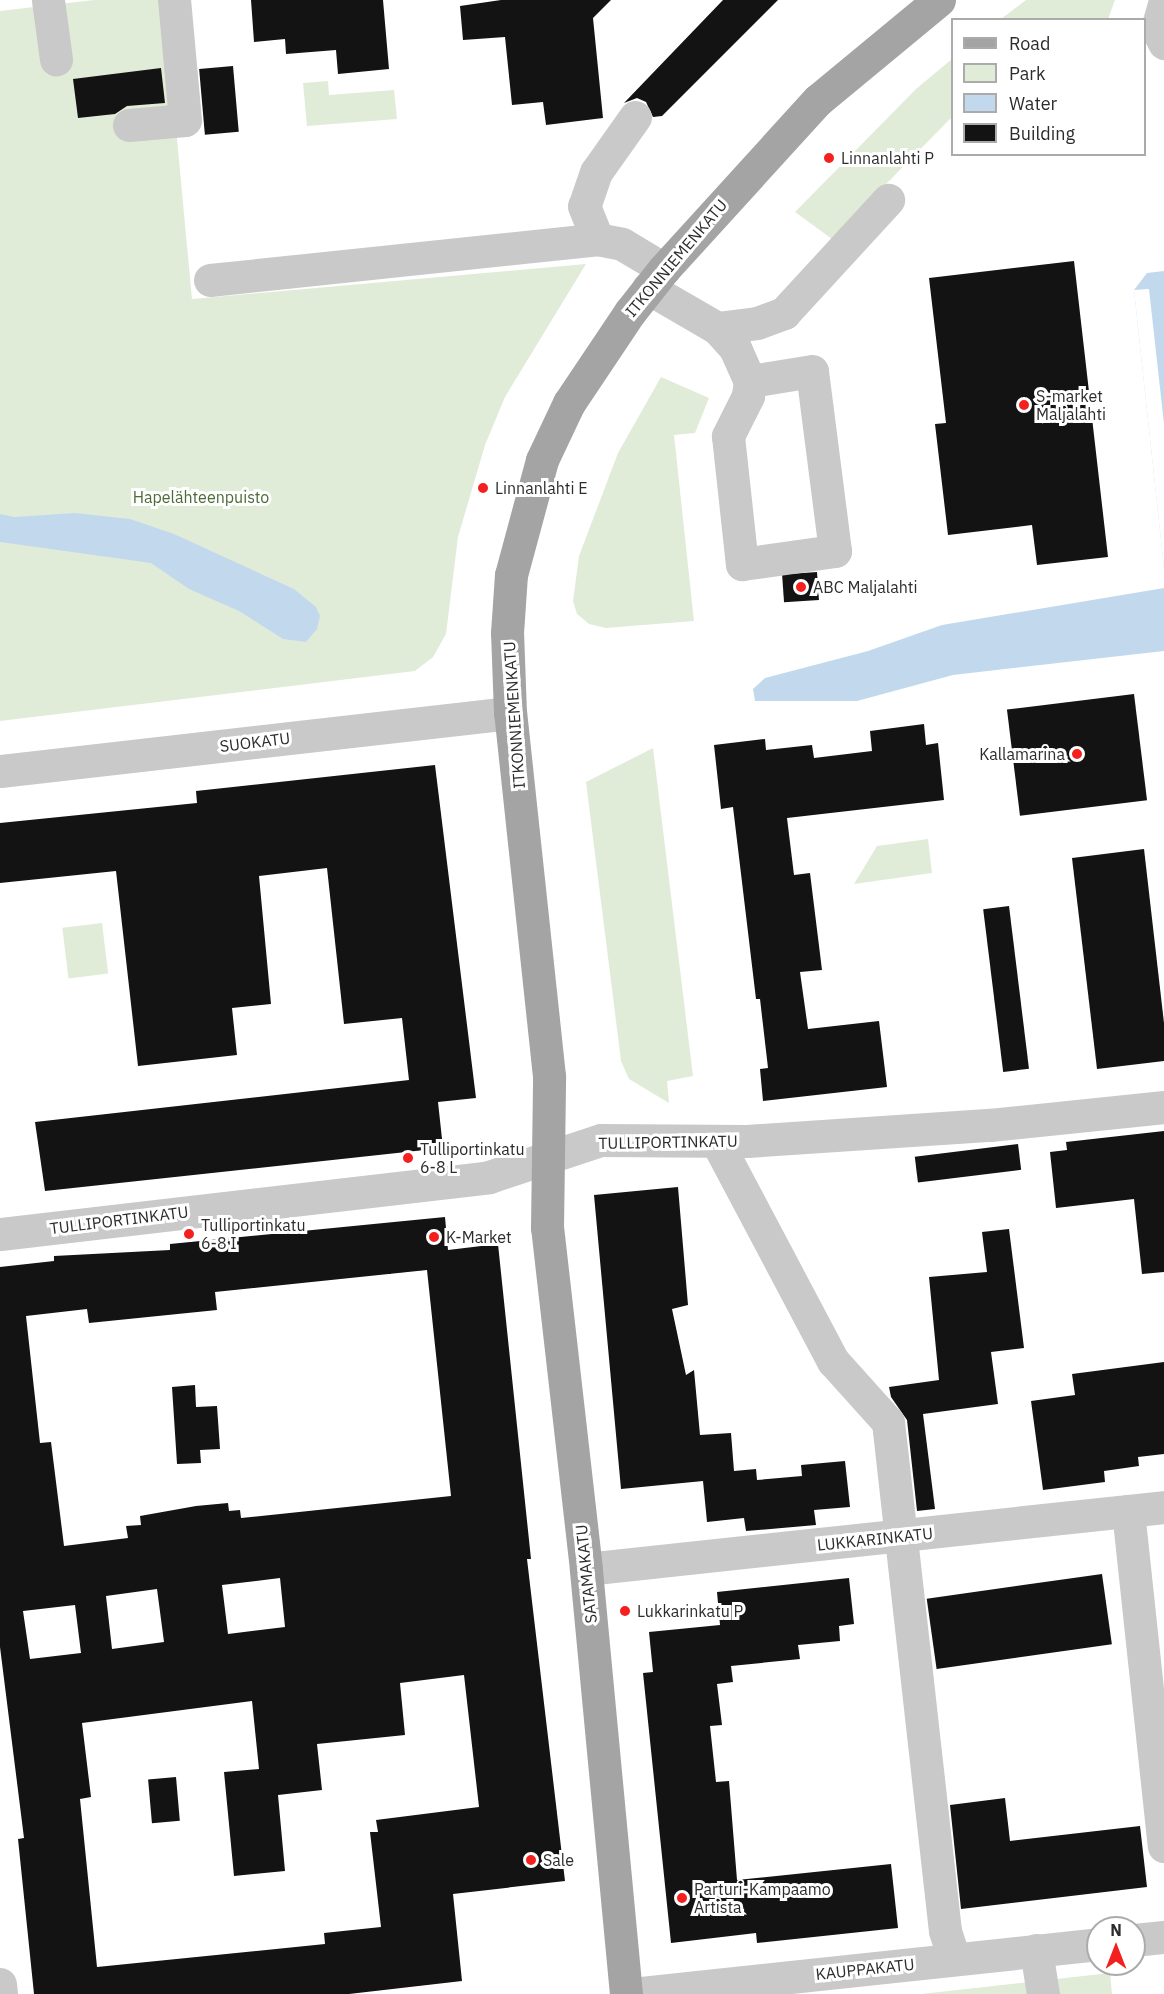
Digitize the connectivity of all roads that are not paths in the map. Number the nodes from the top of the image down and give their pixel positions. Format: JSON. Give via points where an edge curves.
{"nodes":[{"id":1,"x":48,"y":0,"type":"edge"},
{"id":2,"x":174,"y":0,"type":"edge"},
{"id":3,"x":939,"y":0,"type":"edge"},
{"id":4,"x":1164,"y":4,"type":"edge"},
{"id":5,"x":1164,"y":43,"type":"edge"},
{"id":6,"x":56,"y":59,"type":"dead end"},
{"id":7,"x":635,"y":117,"type":"dead end"},
{"id":8,"x":129,"y":125,"type":"dead end"},
{"id":9,"x":888,"y":200,"type":"dead end"},
{"id":10,"x":597,"y":239,"type":"junction"},
{"id":11,"x":656,"y":278,"type":"junction"},
{"id":12,"x":210,"y":280,"type":"dead end"},
{"id":13,"x":717,"y":328,"type":"junction"},
{"id":14,"x":750,"y":381,"type":"junction"},
{"id":15,"x":510,"y":713,"type":"junction"},
{"id":16,"x":0,"y":771,"type":"edge"},
{"id":17,"x":1164,"y":1107,"type":"edge"},
{"id":18,"x":717,"y":1142,"type":"junction"},
{"id":19,"x":548,"y":1155,"type":"junction"},
{"id":20,"x":0,"y":1234,"type":"edge"},
{"id":21,"x":1164,"y":1507,"type":"edge"},
{"id":22,"x":1128,"y":1511,"type":"junction"},
{"id":23,"x":903,"y":1536,"type":"junction"},
{"id":24,"x":586,"y":1569,"type":"junction"},
{"id":25,"x":1164,"y":1846,"type":"edge"},
{"id":26,"x":1164,"y":1937,"type":"edge"},
{"id":27,"x":1146,"y":1939,"type":"edge"},
{"id":28,"x":1086,"y":1945,"type":"edge"},
{"id":29,"x":1036,"y":1950,"type":"junction"},
{"id":30,"x":954,"y":1959,"type":"junction"},
{"id":31,"x":0,"y":1984,"type":"edge"},
{"id":32,"x":1,"y":1994,"type":"edge"},
{"id":33,"x":626,"y":1994,"type":"edge"},
{"id":34,"x":632,"y":1994,"type":"edge"},
{"id":35,"x":1043,"y":1994,"type":"edge"}],
"edges":[{"from":1,"to":6,"type":"street"},
{"from":2,"to":8,"type":"street","via":[[186,120]]},
{"from":3,"to":11,"type":"main road","name":"ITKONNIEMENKATU","via":[[818,100]]},
{"from":4,"to":5,"type":"street","via":[[1156,29]]},
{"from":7,"to":10,"type":"street","via":[[589,188],[584,206]]},
{"from":9,"to":13,"type":"street","via":[[784,313],[757,323]]},
{"from":10,"to":11,"type":"street","via":[[622,243]]},
{"from":10,"to":12,"type":"street"},
{"from":11,"to":13,"type":"street"},
{"from":11,"to":15,"type":"main road","name":"ITKONNIEMENKATU","via":[[570,403],[542,460],[511,576],[507,633]]},
{"from":13,"to":14,"type":"street","via":[[735,348]]},
{"from":14,"to":14,"type":"street","via":[[812,371],[835,551],[742,564],[728,436],[748,396]]},
{"from":15,"to":16,"type":"street","name":"SUOKATU"},
{"from":15,"to":19,"type":"main road","name":"ITKONNIEMENKATU","via":[[549,1076]]},
{"from":17,"to":18,"type":"street","name":"TULLIPORTINKATU","via":[[990,1125]]},
{"from":18,"to":19,"type":"street","name":"TULLIPORTINKATU","via":[[601,1140]]},
{"from":18,"to":23,"type":"street","via":[[833,1360],[888,1422]]},
{"from":19,"to":20,"type":"street","name":"TULLIPORTINKATU","via":[[489,1177]]},
{"from":19,"to":24,"type":"main road","name":"SATAMAKATU","via":[[547,1228]]},
{"from":21,"to":22,"type":"street","name":"LUKKARINKATU"},
{"from":22,"to":23,"type":"street","name":"LUKKARINKATU"},
{"from":22,"to":25,"type":"street"},
{"from":23,"to":24,"type":"street","name":"LUKKARINKATU"},
{"from":23,"to":30,"type":"street","via":[[945,1931]]},
{"from":24,"to":33,"type":"main road","name":"SATAMAKATU"},
{"from":26,"to":27,"type":"street"},
{"from":28,"to":29,"type":"street","name":"KAUPPAKATU"},
{"from":29,"to":30,"type":"street","name":"KAUPPAKATU"},
{"from":29,"to":35,"type":"street"},
{"from":30,"to":34,"type":"street","name":"KAUPPAKATU"},
{"from":31,"to":32,"type":"street"}]}
